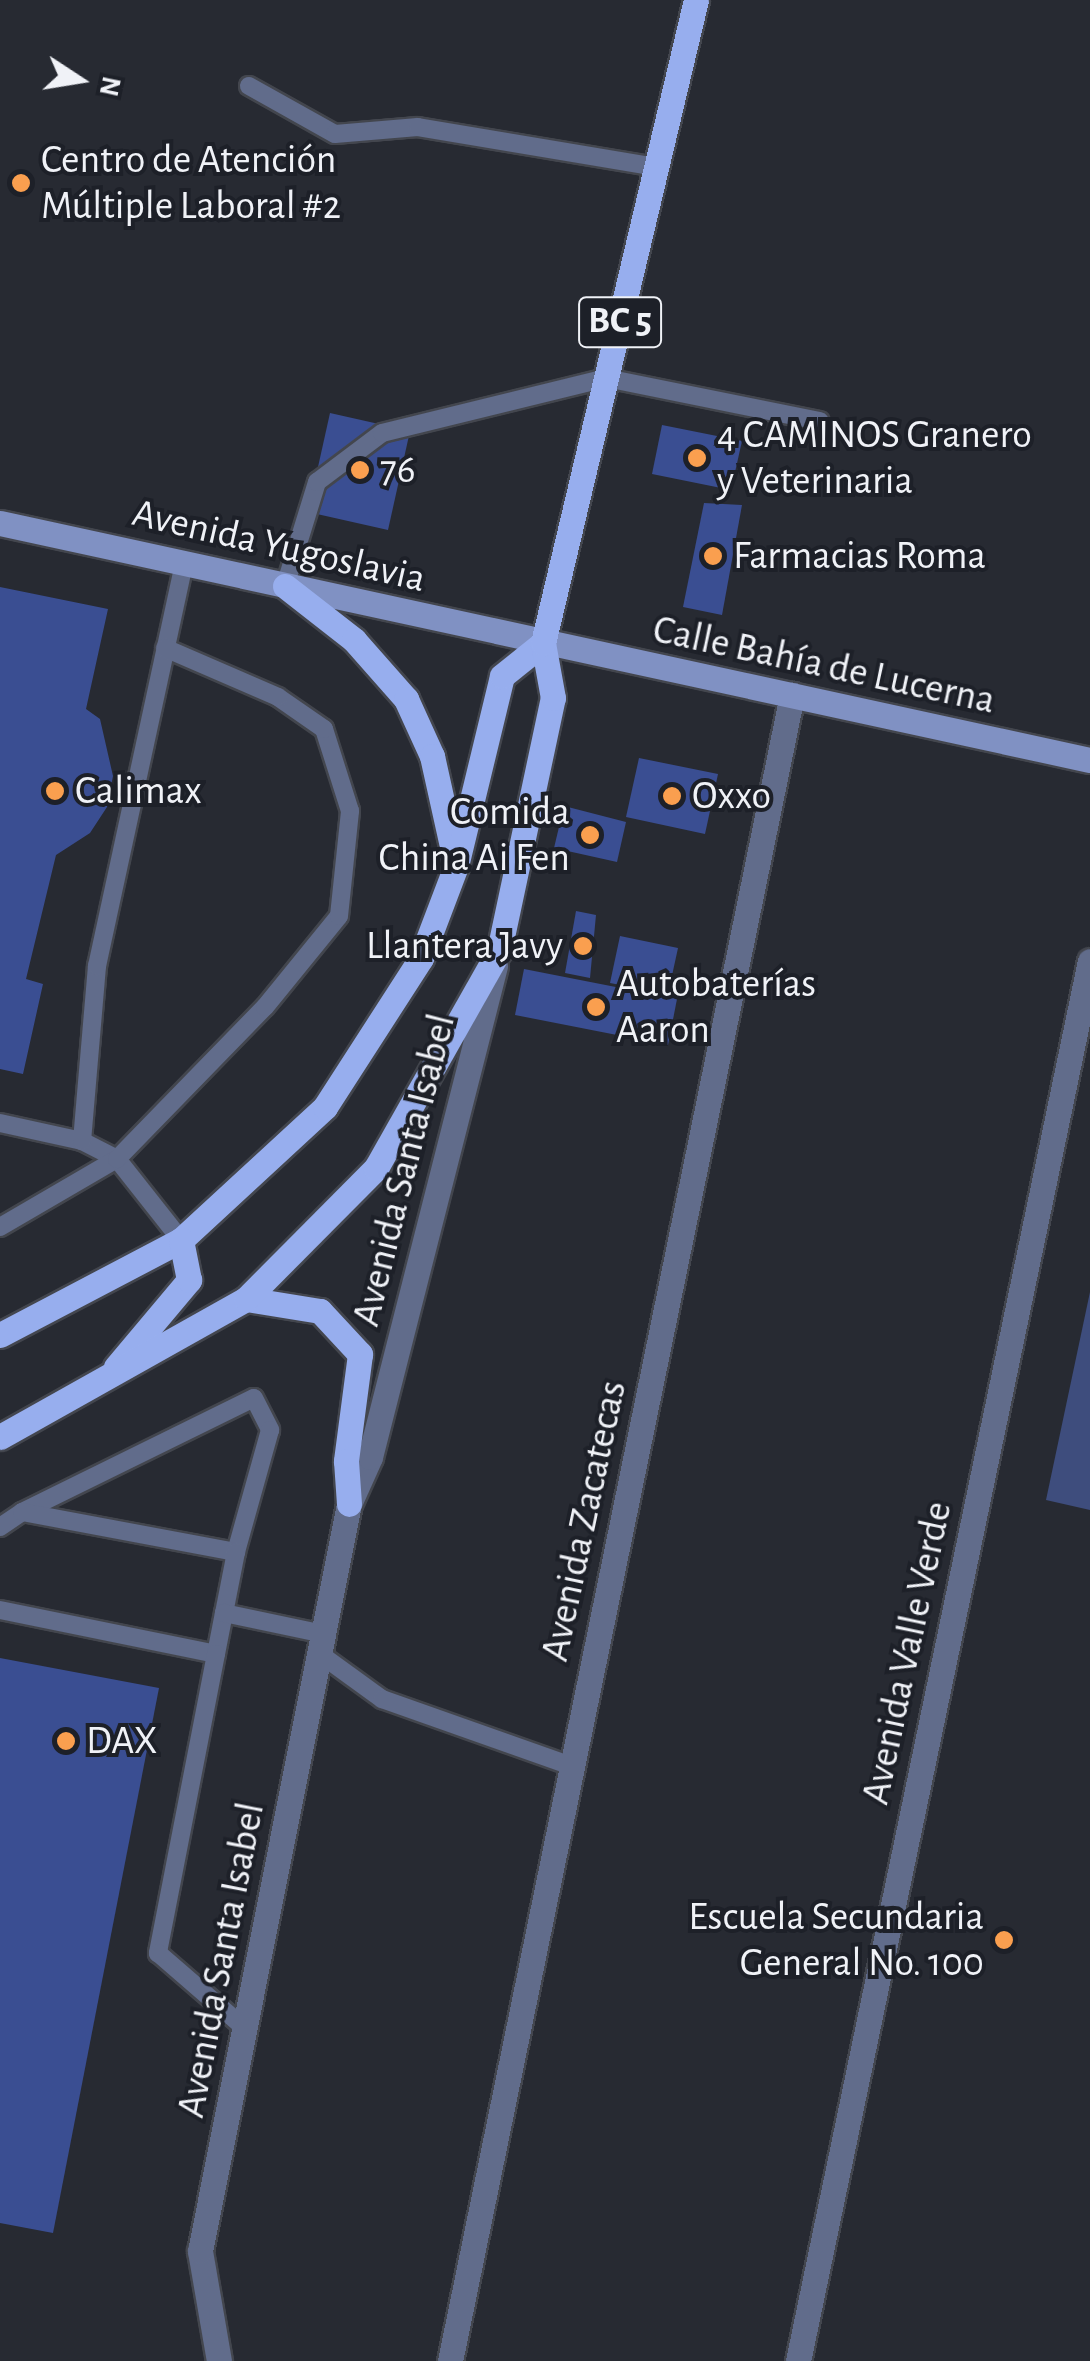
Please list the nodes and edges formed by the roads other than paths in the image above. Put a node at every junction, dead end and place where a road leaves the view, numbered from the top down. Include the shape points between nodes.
1 (696, 0) edge
2 (249, 86) dead end
3 (656, 167) junction
4 (606, 378) junction
5 (820, 421) dead end
6 (0, 522) edge
7 (184, 564) junction
8 (286, 586) junction
9 (542, 643) junction
10 (164, 648) junction
11 (792, 695) junction
12 (1090, 760) edge
13 (456, 866) junction
14 (499, 952) junction
15 (1090, 960) edge
16 (0, 1123) edge
17 (82, 1141) junction
18 (117, 1159) junction
19 (0, 1227) edge
20 (181, 1240) junction
21 (246, 1299) junction
22 (0, 1334) edge
23 (104, 1382) junction
24 (0, 1437) edge
25 (349, 1504) junction
26 (22, 1512) junction
27 (0, 1526) edge
28 (236, 1552) junction
29 (0, 1610) edge
30 (224, 1614) junction
31 (322, 1644) junction
32 (216, 1654) junction
33 (572, 1766) junction
34 (247, 2030) junction
35 (219, 2361) edge
36 (450, 2361) edge
37 (798, 2361) edge

1 - 3 main road, Avenida Santa Isabel / BC 5
2 - 3 lane via 335,134 418,127
3 - 4 main road, Avenida Santa Isabel / BC 5
4 - 5 lane
4 - 8 lane via 382,434 317,482
4 - 9 main road, Avenida Santa Isabel / BC 5
6 - 7 main road, Avenida Yugoslavia
7 - 8 main road, Avenida Yugoslavia
7 - 10 lane
8 - 9 main road, Avenida Yugoslavia
8 - 13 main road via 354,640 406,700 432,756
9 - 11 main road, Calle Bahía de Lucerna
9 - 13 main road via 502,676
9 - 14 main road, Avenida Santa Isabel via 553,698
10 - 17 lane via 97,966
10 - 18 lane via 278,697 324,729 350,811 339,916 265,1008
11 - 12 main road, Calle Bahía de Lucerna
11 - 33 street, Avenida Zacatecas
13 - 20 main road via 421,958 324,1107
14 - 21 main road via 376,1168
14 - 25 street, Avenida Santa Isabel via 370,1456
15 - 37 street, Avenida Valle Verde
16 - 17 lane
17 - 18 lane
18 - 19 lane
18 - 20 lane
20 - 22 main road
20 - 23 main road via 189,1280
21 - 23 main road
21 - 25 main road via 320,1311 360,1354 346,1462
23 - 24 main road
25 - 31 street, Avenida Santa Isabel
26 - 27 lane
26 - 28 lane
26 - 28 lane via 254,1398 270,1430
28 - 30 lane
29 - 32 lane
30 - 31 lane
30 - 32 lane
31 - 33 lane via 382,1699
31 - 34 street, Avenida Santa Isabel
32 - 34 lane via 158,1953
33 - 36 street, Avenida Zacatecas
34 - 35 street, Avenida Santa Isabel via 200,2251

